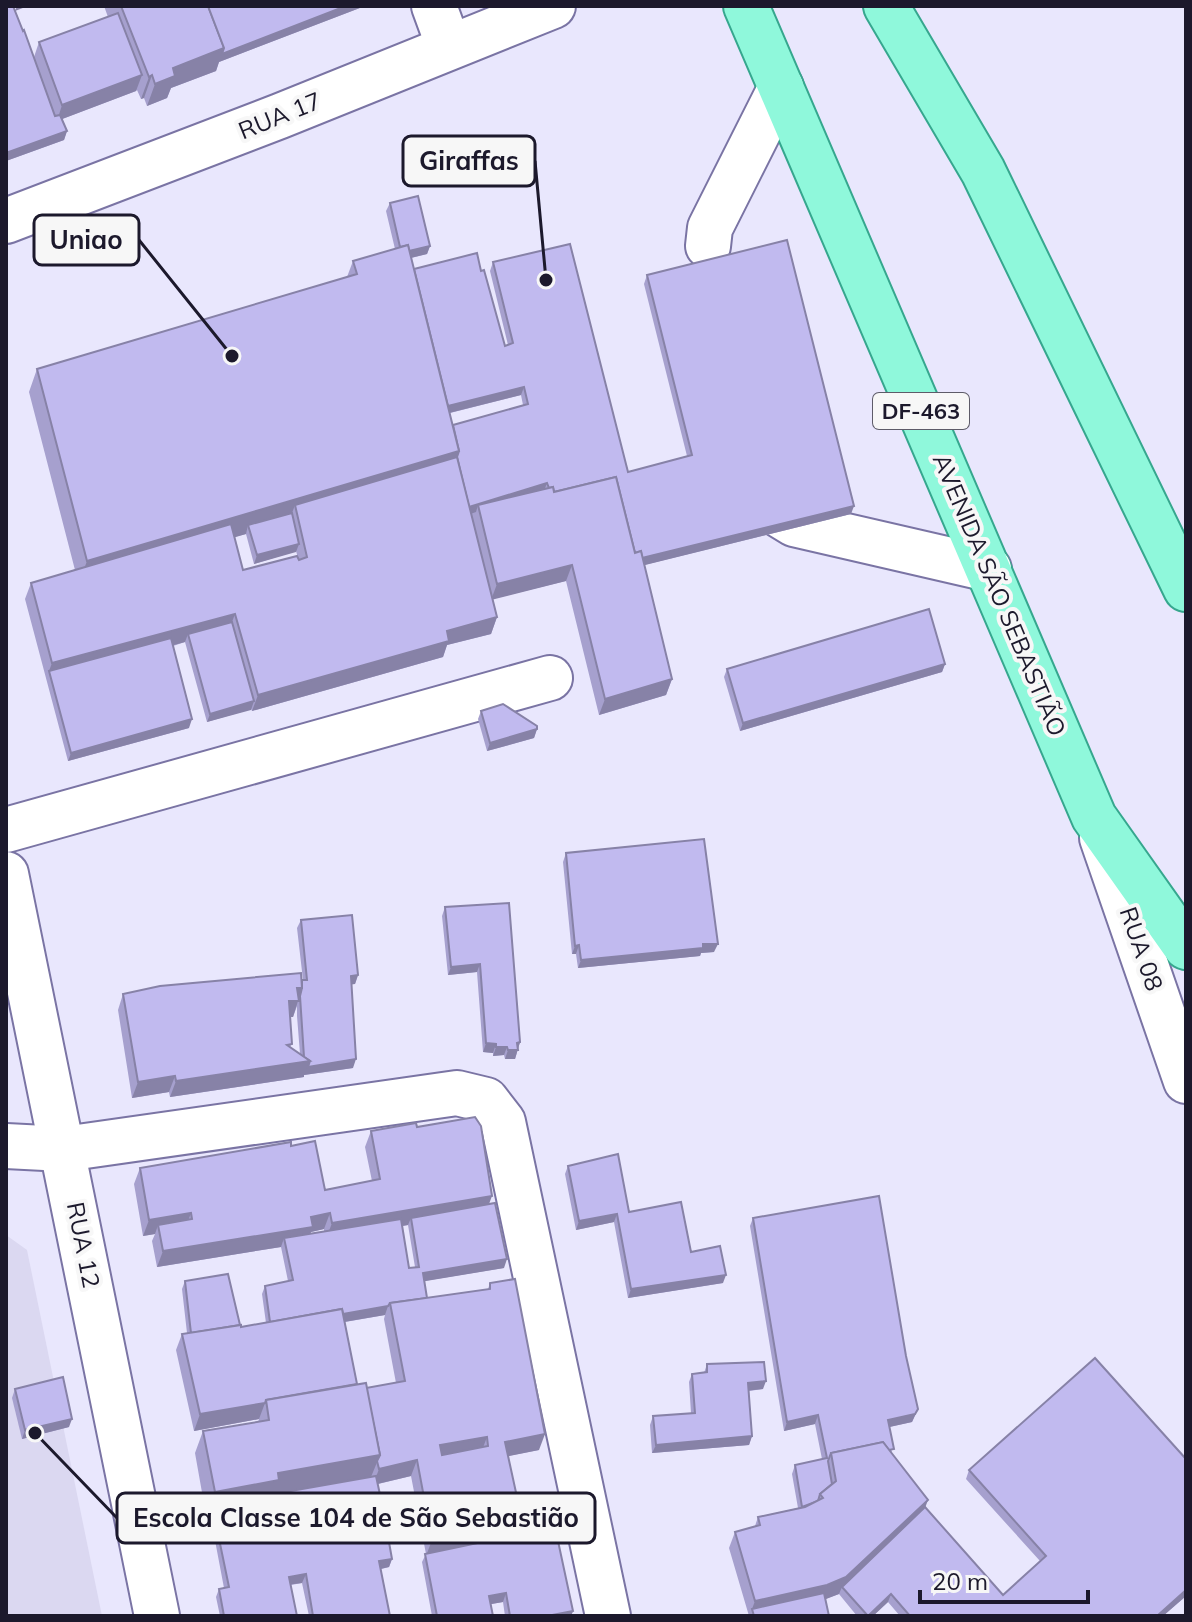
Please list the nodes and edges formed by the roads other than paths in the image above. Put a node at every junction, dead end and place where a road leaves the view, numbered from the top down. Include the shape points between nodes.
1 (434, 6) edge
2 (553, 6) edge
3 (746, 6) edge
4 (886, 6) edge
5 (449, 47) junction
6 (781, 87) junction
7 (6, 221) edge
8 (708, 246) dead end
9 (771, 510) edge
10 (989, 569) junction
11 (1186, 589) edge
12 (550, 678) dead end
13 (1094, 817) junction
14 (6, 830) edge
15 (6, 874) edge
16 (1186, 947) edge
17 (1186, 1081) edge
18 (6, 1146) edge
19 (64, 1149) junction
20 (157, 1616) edge
21 (608, 1616) edge

1 - 5 street
2 - 5 street, RUA 17
3 - 6 main road, AVENIDA SÃO SEBASTIÃO / DF-463
4 - 11 main road via 983,171
5 - 7 street, RUA 17
6 - 8 street via 710,228
6 - 10 main road, AVENIDA SÃO SEBASTIÃO / DF-463
9 - 10 street via 794,524
10 - 13 main road, AVENIDA SÃO SEBASTIÃO / DF-463
12 - 14 street
13 - 16 main road, AVENIDA SÃO SEBASTIÃO / DF-463
13 - 17 street, RUA 08
15 - 19 street, RUA 12
18 - 19 street
19 - 20 street, RUA 12
19 - 21 street via 457,1093 486,1100 503,1122

